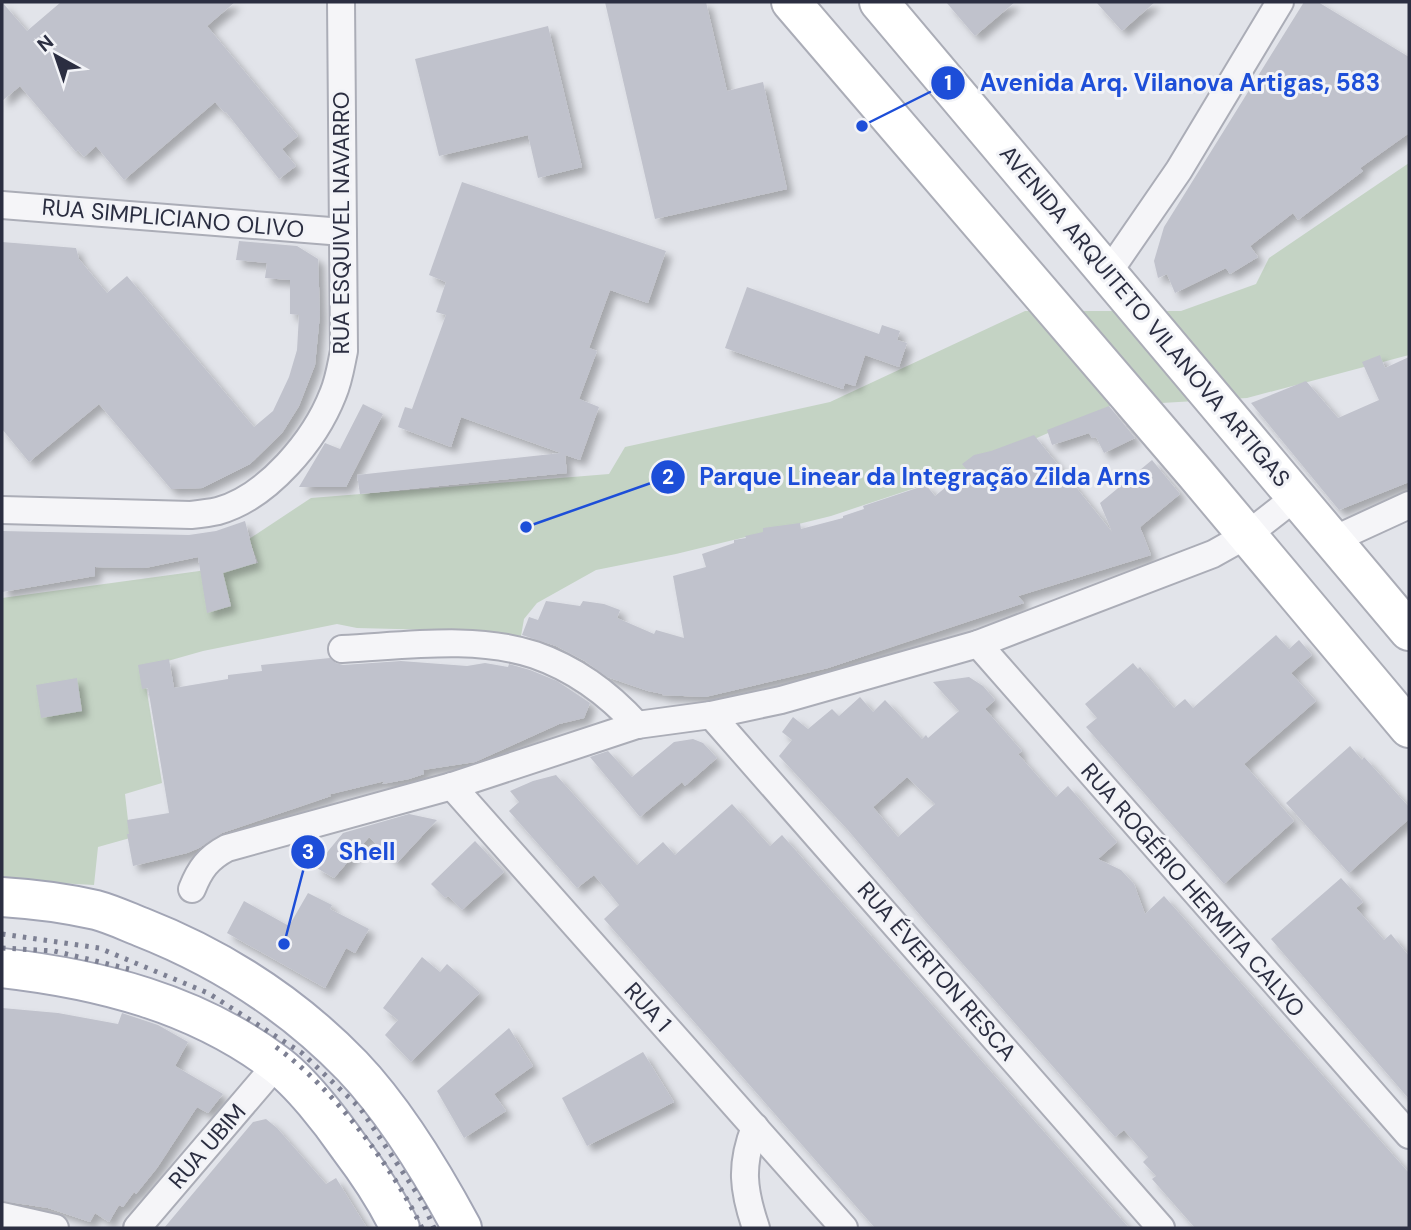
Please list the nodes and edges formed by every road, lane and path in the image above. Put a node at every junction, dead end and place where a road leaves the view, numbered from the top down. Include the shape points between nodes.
1 (341, 2) edge
2 (791, 2) edge
3 (879, 2) edge
4 (1280, 2) edge
5 (2, 205) edge
6 (343, 232) junction
7 (1108, 273) junction
8 (1297, 496) junction
9 (1409, 505) edge
10 (2, 509) edge
11 (1247, 535) junction
12 (1333, 540) junction
13 (1409, 631) edge
14 (978, 644) junction
15 (342, 649) dead end
16 (711, 715) junction
17 (637, 725) junction
18 (1409, 728) edge
19 (452, 786) junction
20 (192, 889) dead end
21 (2, 897) edge
22 (2, 968) edge
23 (277, 1064) junction
24 (755, 1127) junction
25 (1409, 1135) edge
26 (18, 1222) edge
27 (55, 1228) edge
28 (136, 1228) edge
29 (400, 1228) edge
30 (462, 1228) edge
31 (756, 1228) edge
32 (844, 1228) edge
33 (1161, 1228) edge

1 - 6 street, RUA ESQUIVEL NAVARRO
2 - 11 main road
3 - 7 main road, AVENIDA ARQUITETO VILANOVA ARTIGAS
4 - 7 street via 1179,170
5 - 6 street, RUA SIMPLICIANO OLIVO
6 - 10 street, RUA ESQUIVEL NAVARRO via 344,351 334,393 295,456 255,493 218,511 191,515
7 - 8 main road, AVENIDA ARQUITETO VILANOVA ARTIGAS
8 - 11 street
8 - 12 main road, AVENIDA ARQUITETO VILANOVA ARTIGAS
9 - 12 street
11 - 14 street via 1213,554
11 - 18 main road
12 - 13 main road, AVENIDA ARQUITETO VILANOVA ARTIGAS
14 - 16 street
14 - 25 street, RUA ROGÉRIO HERMITA CALVO
15 - 17 street via 451,644 535,655 582,677 613,699
16 - 17 street
16 - 33 street, RUA ÉVERTON RESCA
17 - 19 street
19 - 20 street via 227,848 204,864
19 - 24 street, RUA 1
21 - 30 main road via 99,911 172,939 254,984 309,1024 354,1068 402,1130
22 - 23 main road via 65,976 138,994 197,1015
23 - 28 street, RUA UBIM
23 - 29 main road via 330,1120
24 - 31 street via 743,1176
24 - 32 street, RUA 1
26 - 27 street

